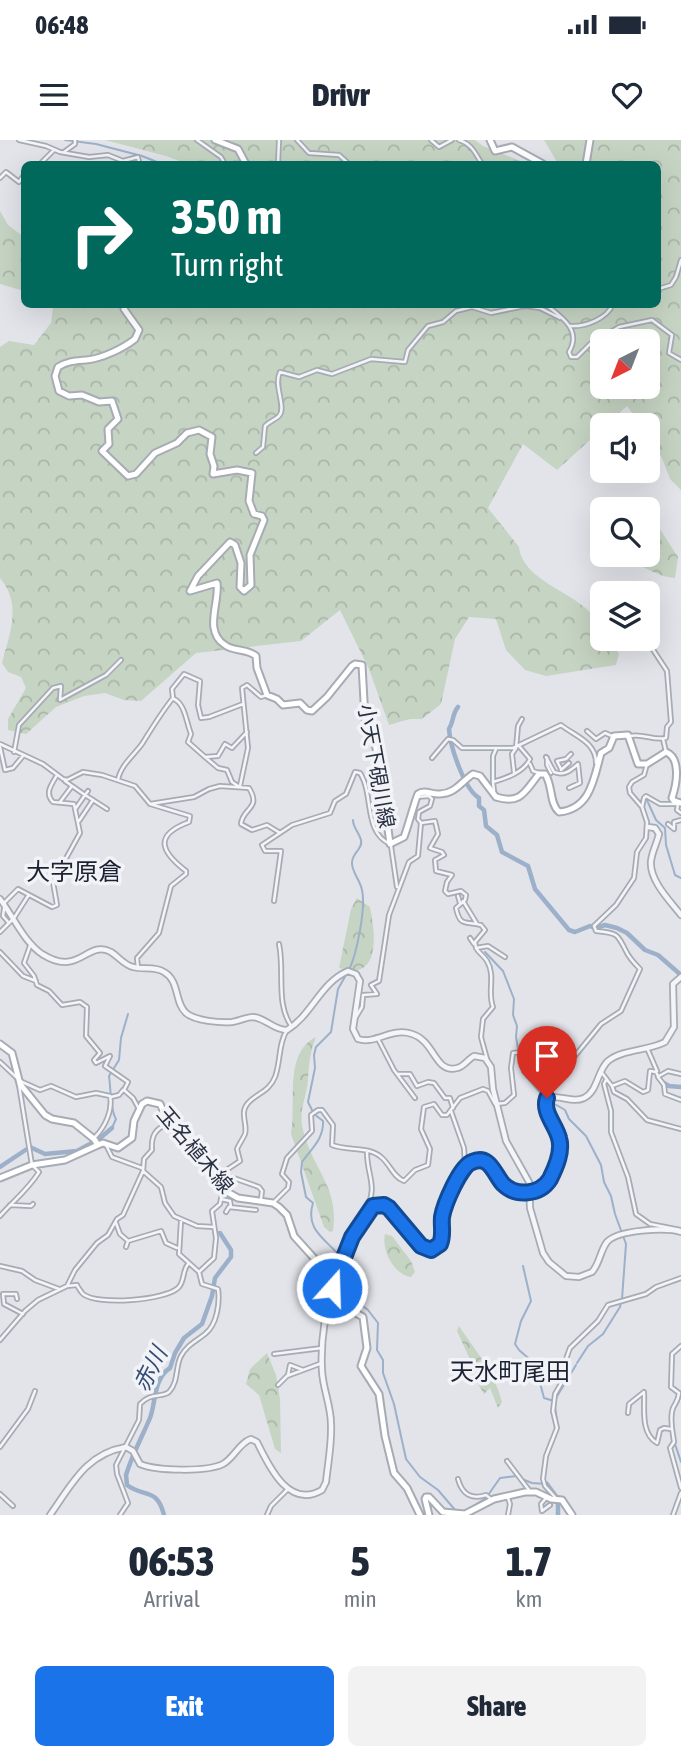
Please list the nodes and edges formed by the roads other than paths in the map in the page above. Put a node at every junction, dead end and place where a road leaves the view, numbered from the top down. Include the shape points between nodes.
1 (19, 140) edge
2 (45, 140) edge
3 (75, 140) edge
4 (197, 140) edge
5 (215, 140) edge
6 (279, 140) edge
7 (297, 140) edge
8 (431, 140) edge
9 (452, 140) edge
10 (459, 140) edge
11 (490, 140) edge
12 (590, 140) edge
13 (46, 146) junction
14 (54, 150) junction
15 (64, 153) junction
16 (43, 161) edge
17 (123, 161) edge
18 (123, 161) edge
19 (139, 161) edge
20 (224, 161) edge
21 (245, 161) edge
22 (278, 161) edge
23 (346, 161) edge
24 (480, 161) edge
25 (538, 161) edge
26 (586, 161) edge
27 (0, 178) edge
28 (21, 179) edge
29 (19, 182) joint
30 (681, 260) edge
31 (661, 288) edge
32 (125, 308) edge
33 (465, 308) edge
34 (475, 308) edge
35 (509, 308) edge
36 (537, 308) edge
37 (549, 308) edge
38 (611, 308) edge
39 (560, 318) junction
40 (570, 326) junction
41 (681, 360) edge
42 (256, 453) dead end
43 (654, 651) edge
44 (121, 660) dead end
45 (267, 695) junction
46 (173, 698) junction
47 (243, 704) junction
48 (522, 719) dead end
49 (587, 731) dead end
50 (247, 732) junction
51 (628, 735) junction
52 (612, 736) junction
53 (596, 739) junction
54 (663, 739) junction
55 (590, 744) junction
56 (0, 746) edge
57 (517, 746) junction
58 (496, 749) junction
59 (14, 752) junction
60 (666, 752) junction
61 (571, 754) dead end
62 (23, 756) junction
63 (205, 757) junction
64 (432, 758) dead end
65 (528, 763) junction
66 (569, 763) dead end
67 (598, 764) junction
68 (645, 766) junction
69 (561, 771) junction
70 (539, 773) dead end
71 (514, 774) junction
72 (551, 774) dead end
73 (57, 775) junction
74 (63, 779) junction
75 (118, 780) junction
76 (493, 782) junction
77 (72, 786) junction
78 (239, 786) junction
79 (569, 788) dead end
80 (88, 791) dead end
81 (493, 794) junction
82 (85, 795) junction
83 (416, 797) junction
84 (672, 797) junction
85 (93, 800) junction
86 (60, 802) junction
87 (680, 803) edge
88 (150, 804) junction
89 (668, 804) junction
90 (642, 807) junction
91 (76, 808) junction
92 (107, 809) dead end
93 (681, 813) edge
94 (681, 820) edge
95 (79, 821) junction
96 (421, 823) junction
97 (668, 824) dead end
98 (648, 827) junction
99 (279, 833) junction
100 (390, 844) junction
101 (398, 890) junction
102 (28, 896) junction
103 (458, 896) dead end
104 (0, 899) edge
105 (274, 901) dead end
106 (461, 902) junction
107 (5, 905) junction
108 (681, 915) edge
109 (14, 918) junction
110 (9, 923) junction
111 (477, 924) junction
112 (0, 932) edge
113 (470, 938) dead end
114 (31, 943) junction
115 (279, 944) dead end
116 (475, 946) junction
117 (0, 952) edge
118 (505, 957) dead end
119 (138, 968) junction
120 (681, 977) edge
121 (36, 981) junction
122 (315, 998) junction
123 (311, 1008) dead end
124 (353, 1021) junction
125 (294, 1026) junction
126 (278, 1030) junction
127 (287, 1030) junction
128 (377, 1037) junction
129 (282, 1038) junction
130 (0, 1044) edge
131 (647, 1048) junction
132 (488, 1061) junction
133 (0, 1062) edge
134 (600, 1072) junction
135 (398, 1074) junction
136 (681, 1074) edge
137 (658, 1076) junction
138 (606, 1080) junction
139 (20, 1081) junction
140 (612, 1086) junction
141 (124, 1090) junction
142 (112, 1097) junction
143 (415, 1098) dead end
144 (681, 1100) edge
145 (498, 1104) junction
146 (139, 1109) junction
147 (452, 1110) junction
148 (169, 1124) junction
149 (681, 1129) edge
150 (96, 1141) junction
151 (105, 1144) junction
152 (367, 1152) junction
153 (32, 1165) junction
154 (463, 1168) junction
155 (143, 1170) junction
156 (222, 1176) junction
157 (0, 1178) edge
158 (222, 1185) junction
159 (530, 1192) junction
160 (221, 1199) junction
161 (261, 1201) junction
162 (273, 1203) junction
163 (33, 1204) dead end
164 (10, 1205) junction
165 (231, 1207) junction
166 (256, 1210) dead end
167 (226, 1212) dead end
168 (0, 1216) edge
169 (181, 1221) junction
170 (361, 1222) junction
171 (116, 1223) junction
172 (214, 1227) junction
173 (681, 1231) edge
174 (128, 1241) junction
175 (126, 1247) dead end
176 (178, 1248) junction
177 (188, 1264) junction
178 (0, 1266) edge
179 (199, 1272) junction
180 (681, 1278) edge
181 (67, 1286) junction
182 (59, 1289) junction
183 (18, 1299) dead end
184 (326, 1308) junction
185 (23, 1314) junction
186 (0, 1340) edge
187 (681, 1346) edge
188 (322, 1348) junction
189 (274, 1354) dead end
190 (322, 1363) junction
191 (303, 1370) junction
192 (288, 1376) junction
193 (278, 1384) dead end
194 (35, 1391) dead end
195 (628, 1413) dead end
196 (671, 1429) junction
197 (0, 1447) edge
198 (124, 1447) junction
199 (507, 1461) dead end
200 (458, 1479) dead end
201 (288, 1489) junction
202 (681, 1490) edge
203 (530, 1491) junction
204 (0, 1494) edge
205 (507, 1495) junction
206 (489, 1497) junction
207 (547, 1497) junction
208 (555, 1501) junction
209 (13, 1506) dead end
210 (469, 1513) edge
211 (50, 1515) edge
212 (120, 1515) edge
213 (267, 1515) edge
214 (420, 1515) edge
215 (429, 1515) edge
216 (508, 1515) edge
217 (572, 1515) edge
218 (673, 1515) edge

1 - 13 street
2 - 13 street
3 - 15 street
4 - 20 street
5 - 21 main road via 239,149
6 - 22 street
7 - 23 street via 309,153 339,155
8 - 9 street via 439,147
10 - 24 street via 468,143
11 - 25 main road via 495,151 512,147
12 - 26 main road
13 - 14 street
14 - 15 street
14 - 16 street
15 - 17 street via 92,158 108,155
18 - 19 street via 138,157
27 - 29 street via 6,172
28 - 29 street
30 - 31 street via 671,285
32 - 45 main road via 139,330 135,339 106,354 58,367 55,376 60,391 112,401 118,419 108,429 109,444 102,451 128,476 155,453 199,430 212,437 213,474 252,473 250,507 264,520 250,555 251,585 244,591 240,587 241,563 230,542 190,590 217,583 215,634 225,646 256,656
33 - 42 street via 428,326 408,350 405,362 372,359 354,368 329,374 318,370 299,377 279,372 283,410 264,428 263,447
34 - 35 street via 491,313
36 - 39 street
37 - 39 street
38 - 40 street via 593,321
39 - 40 street
40 - 41 street via 575,337 569,355 574,358 619,327 652,320 672,335 669,353
43 - 54 street via 667,671 671,722 668,737
44 - 59 street via 106,675 60,700 61,685 53,688 19,725
45 - 47 street via 261,697 244,685
45 - 100 main road, 小天下硯川線 via 286,706 300,703 312,711 355,664 362,665 365,719 380,768
46 - 47 street via 172,689 184,674 200,681 201,718
46 - 63 street via 184,710 191,734 188,742
46 - 75 street
47 - 50 street
48 - 57 street
49 - 53 street
50 - 63 street via 232,748 225,744 218,756
50 - 78 street
51 - 52 main road
51 - 54 street
51 - 68 main road via 635,763
52 - 53 street via 605,733
52 - 67 main road
53 - 55 street
54 - 60 street
55 - 57 street via 561,725
55 - 67 street
56 - 59 street
56 - 62 street via 5,770
57 - 58 street
57 - 65 street via 530,759
57 - 71 street via 512,756
58 - 64 street via 462,748 450,739
58 - 76 street
59 - 62 street
60 - 68 main road
60 - 84 main road via 678,762 679,781
61 - 69 street via 557,761
62 - 73 street
63 - 78 street via 227,770
65 - 70 street
65 - 71 street
66 - 69 street
67 - 81 main road via 585,799 564,812 554,807 545,774 539,774 519,798 499,799
68 - 90 street via 643,777 629,787
69 - 72 street via 554,772 547,757
69 - 79 street via 568,773 578,764 580,783
71 - 76 street
73 - 74 street
73 - 86 street via 48,793 51,800
74 - 75 street via 88,772
74 - 77 street
75 - 88 street via 135,786
76 - 81 street
77 - 82 street
77 - 86 street
78 - 88 street via 211,788 194,797
78 - 99 street via 249,788 254,796 242,824 252,830 267,825
80 - 82 street
81 - 83 main road, 小天下硯川線 via 477,774 455,790 422,792
82 - 85 street
82 - 91 street
83 - 96 street via 432,800 419,812
83 - 100 main road, 小天下硯川線 via 404,837
84 - 87 main road
84 - 89 street
85 - 92 street
85 - 95 street
86 - 91 street via 70,802
87 - 89 street
87 - 93 street via 677,810
88 - 119 street via 190,816 189,822 170,831 164,843 169,857 187,873 171,886 159,933 136,958
89 - 90 street via 646,796
90 - 98 street
91 - 95 street
94 - 97 street via 674,822 673,830
95 - 102 street via 80,833 53,883 56,907
96 - 101 street via 418,856 409,862
96 - 106 street via 435,821 438,834 430,848 444,855 435,860 435,869 451,874 445,891 463,892 466,895
98 - 108 street via 659,834 651,860 653,871
98 - 145 street via 646,841 637,852 636,876 594,927 618,936 640,969 624,1007 600,1025 570,1062 540,1076 526,1066 522,1052 513,1053 514,1095
99 - 100 street via 330,813 358,771 374,826
99 - 105 street via 262,845 265,851 281,851
100 - 101 street
101 - 124 street via 388,917 379,981 371,985 376,994 363,995
102 - 107 street via 18,889
102 - 109 street
103 - 106 street
104 - 107 street
106 - 111 street
106 - 111 street via 456,908 460,921
107 - 109 street
107 - 110 street via 3,916
109 - 110 street
109 - 114 street
110 - 112 street
111 - 116 street via 485,930
113 - 116 street
114 - 119 street via 61,963 104,950
114 - 121 street via 24,963
115 - 125 street via 283,968 280,999 290,1026
116 - 118 street via 488,946
116 - 132 street via 492,973 493,1007 483,1019 481,1037
117 - 121 street via 23,976
119 - 126 street via 157,969 169,976 182,1009 193,1017 229,1022 255,1017
120 - 131 street via 673,984 673,1031 665,1042
121 - 141 street via 62,1004 80,1002 87,1007 86,1036 100,1052 94,1060 110,1056 106,1066 128,1082
122 - 123 street
122 - 124 street via 338,976 352,972 360,981
122 - 125 street
124 - 128 street via 358,1039
125 - 127 street
126 - 127 street
126 - 129 street
127 - 129 street
128 - 132 street via 400,1032 420,1037 438,1062 451,1069 474,1056
128 - 135 street
129 - 156 street via 274,1080 244,1112 239,1162
130 - 139 main road via 14,1056
131 - 134 street via 613,1058
131 - 137 street
132 - 145 street
133 - 139 street
134 - 138 street
134 - 159 street via 584,1098 547,1099 545,1108 560,1139 560,1152 547,1182
135 - 143 street
135 - 147 street via 410,1074 417,1086 434,1083 450,1098
136 - 137 street via 668,1071
137 - 140 street via 650,1071 648,1090 643,1092 625,1081
137 - 144 street via 665,1094
138 - 140 street
138 - 173 street via 610,1129 636,1213 650,1224
139 - 142 street via 40,1090 51,1086 76,1097 96,1093
139 - 150 main road via 49,1118 74,1123
139 - 153 street
140 - 149 street via 647,1120
141 - 142 street
141 - 146 street
142 - 150 street
145 - 147 street via 483,1088 460,1098
145 - 159 street via 506,1141 527,1176
146 - 148 main road, 玉名植木線 via 147,1101 160,1104
146 - 151 main road, 玉名植木線 via 130,1141 118,1148
147 - 152 street via 442,1115 434,1104 422,1110 421,1129 431,1152 428,1165 404,1181 382,1157
147 - 154 street via 466,1158
148 - 155 street via 153,1135
148 - 158 main road, 玉名植木線
150 - 151 main road, 玉名植木線
150 - 153 main road via 59,1162
151 - 155 street via 112,1157
152 - 162 street via 332,1145 333,1125 318,1110 311,1115 309,1135 284,1167 282,1174 289,1184 286,1192
152 - 170 street via 373,1189
153 - 157 main road
153 - 164 street via 39,1173
154 - 159 street via 484,1161 508,1188
154 - 170 street via 443,1213 442,1239 435,1249 421,1246 384,1205 373,1206
155 - 169 street via 161,1187 168,1209
155 - 171 street
156 - 158 street
156 - 161 street via 260,1188
158 - 160 street
158 - 161 main road, 玉名植木線 via 233,1196
159 - 173 street via 541,1248 566,1276 593,1272 614,1237 664,1228
160 - 165 street via 230,1201
160 - 172 street via 212,1211
161 - 162 main road, 玉名植木線
162 - 184 main road via 287,1215 294,1236 321,1264 320,1285 313,1300
163 - 164 street
164 - 168 street
165 - 166 street
165 - 167 street
169 - 172 street
169 - 176 street
170 - 184 street
171 - 174 street
171 - 181 street via 74,1271
172 - 179 street via 214,1258
174 - 175 street
174 - 176 street via 161,1231 166,1244
176 - 177 street
177 - 179 street
177 - 181 street via 178,1288 132,1301 92,1298 76,1285
178 - 182 street
179 - 198 street via 202,1284 219,1290 214,1324 184,1351 169,1391 142,1402 139,1420
180 - 208 street via 608,1305 570,1348 554,1401 557,1429 546,1456 545,1485
181 - 182 street
182 - 185 street
183 - 185 street via 16,1294 3,1294 4,1304
184 - 188 street
184 - 214 main road via 337,1315 331,1302 340,1282 343,1302 363,1317 367,1348 361,1366 379,1394 394,1473
185 - 186 street
187 - 196 street via 672,1354 671,1385 679,1393
188 - 189 street
188 - 190 street
190 - 191 street
190 - 201 street via 331,1419 326,1482 312,1494
191 - 192 street
191 - 192 street via 290,1365
192 - 193 street
194 - 197 street via 28,1409
195 - 196 street via 629,1405 644,1392 650,1439 657,1443 660,1430
196 - 202 street via 674,1442 670,1448
198 - 201 street via 150,1468 212,1467 226,1462 251,1439 257,1441 267,1465
198 - 211 street via 80,1471
198 - 212 street via 116,1465 128,1503
199 - 203 street
200 - 206 street via 467,1495
201 - 213 street
202 - 218 street
203 - 205 main road
203 - 207 main road
204 - 209 street
205 - 206 main road
205 - 216 street
206 - 210 main road
207 - 208 main road
207 - 208 street via 542,1511
208 - 217 main road via 565,1502
210 - 215 main road via 445,1514 428,1497

